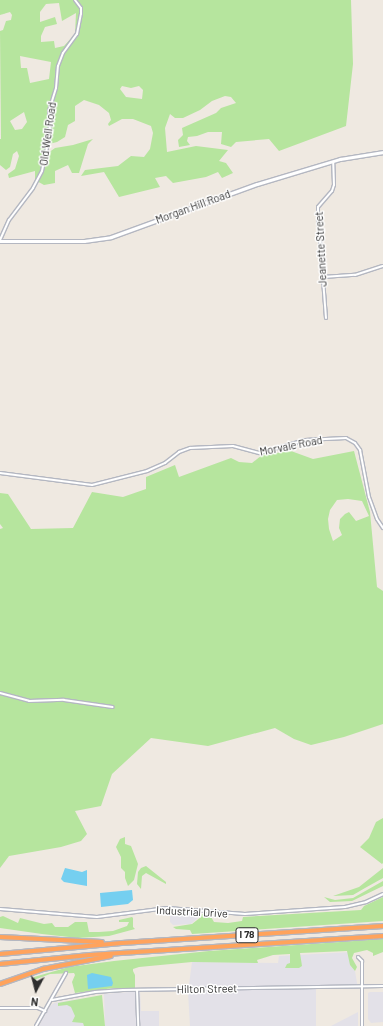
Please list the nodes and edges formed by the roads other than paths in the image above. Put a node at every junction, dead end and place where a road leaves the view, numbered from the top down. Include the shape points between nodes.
1 (75, 0) edge
2 (383, 152) edge
3 (333, 162) junction
4 (0, 241) edge
5 (383, 266) edge
6 (323, 277) junction
7 (326, 318) dead end
8 (0, 473) edge
9 (383, 528) edge
10 (0, 693) edge
11 (112, 707) dead end
12 (383, 894) edge
13 (0, 909) edge
14 (383, 926) edge
15 (383, 936) edge
16 (0, 937) edge
17 (122, 943) junction
18 (141, 952) junction
19 (0, 954) edge
20 (358, 957) dead end
21 (0, 964) edge
22 (66, 973) dead end
23 (0, 984) edge
24 (383, 986) edge
25 (362, 987) junction
26 (137, 990) junction
27 (52, 1000) junction
28 (0, 1008) edge
29 (45, 1011) junction
30 (36, 1026) edge
31 (138, 1026) edge
32 (362, 1026) edge

1 - 4 street, Old Well Road via 81,8 81,14 77,34 63,53 58,66 56,88 49,111 50,134 42,171 9,220
2 - 3 main road, Morgan Hill Road
3 - 4 main road, Morgan Hill Road via 247,187 104,238 84,241
3 - 6 street, Jeanette Street via 332,191 318,207
5 - 6 street via 355,275
6 - 7 street, Jeanette Street
8 - 9 street, Morvale Road via 92,485 142,473 162,465 190,448 232,446 260,453 305,440 346,438 355,443 360,450 368,498
10 - 11 street via 30,701 64,700
12 - 13 street, Industrial Drive via 366,902 344,907 245,914 167,908 97,917
14 - 17 highway, I 78
15 - 18 highway, I 78
16 - 17 highway
17 - 19 highway, I 78
18 - 21 highway, I 78
18 - 23 highway via 66,963
20 - 25 street via 362,961
22 - 27 street
24 - 25 street, Hilton Street
25 - 26 street, Hilton Street
25 - 32 street
26 - 27 street, Hilton Street via 95,992
26 - 31 street
27 - 29 street
28 - 29 street via 38,1008
29 - 30 street

